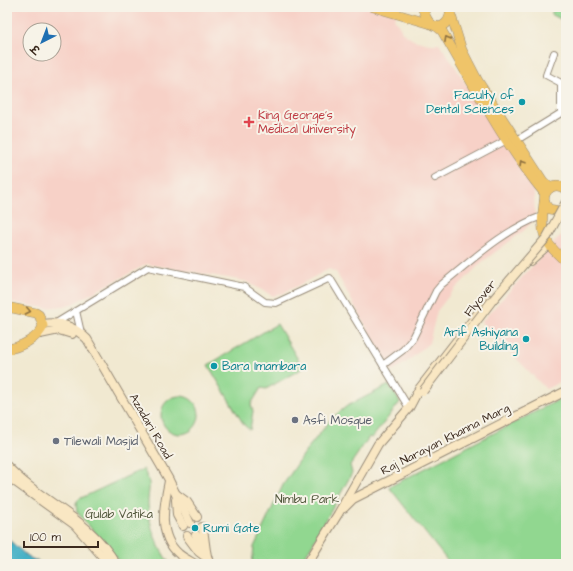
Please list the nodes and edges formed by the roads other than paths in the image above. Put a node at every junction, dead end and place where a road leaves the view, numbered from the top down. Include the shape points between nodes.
1 (373, 7) edge
2 (422, 7) edge
3 (450, 11) edge
4 (434, 25) junction
5 (554, 53) dead end
6 (487, 102) junction
7 (512, 140) junction
8 (435, 178) dead end
9 (566, 190) edge
10 (546, 195) junction
11 (566, 209) edge
12 (542, 216) junction
13 (548, 245) junction
14 (566, 262) edge
15 (7, 307) edge
16 (76, 311) junction
17 (56, 323) junction
18 (43, 324) junction
19 (40, 334) junction
20 (81, 334) junction
21 (88, 343) junction
22 (9, 350) edge
23 (383, 365) junction
24 (566, 390) edge
25 (409, 408) junction
26 (7, 466) edge
27 (7, 476) edge
28 (169, 481) junction
29 (176, 493) junction
30 (56, 508) junction
31 (338, 514) junction
32 (197, 517) dead end
33 (186, 525) dead end
34 (202, 527) dead end
35 (196, 534) dead end
36 (187, 536) dead end
37 (208, 561) edge
38 (110, 564) edge
39 (116, 564) edge
40 (195, 564) edge
41 (306, 564) edge

1 - 4 main road
2 - 4 main road via 428,21
3 - 4 main road via 446,24
3 - 6 main road via 462,50
6 -> 4 main road via 442,31
5 - 7 street via 546,75 561,83 561,113
6 - 7 main road
7 - 8 street
7 - 10 main road via 530,175
9 - 10 main road via 559,186
10 - 11 main road via 549,209
10 - 12 main road
11 - 25 street, Flyover, bridge via 547,237 491,302
12 - 13 main road via 543,234
12 - 23 street via 515,229 441,285 413,338 403,350
13 - 14 main road
13 - 25 street via 492,295 419,389
15 -> 18 main road via 36,313
16 - 17 street
16 - 20 street
16 - 23 street via 148,267 244,287 265,302 276,303 330,278
17 - 18 street
17 - 20 street
18 - 19 main road
19 - 21 street via 64,330
19 - 22 main road
20 - 21 street, Azadari Road
21 - 28 street, Azadari Road
23 - 25 street
24 - 31 street, Raj Narayan Khanna Marg via 353,499
25 - 31 street via 378,444
26 - 30 street
27 - 30 street
28 - 29 street, Azadari Road
28 - 40 street via 163,523 169,541 178,553
29 - 32 street, Azadari Road via 187,502
29 - 33 street via 177,515
30 - 38 street
30 - 39 street via 85,526 109,552
31 - 41 street
34 - 37 street
35 - 37 street
36 - 37 street

